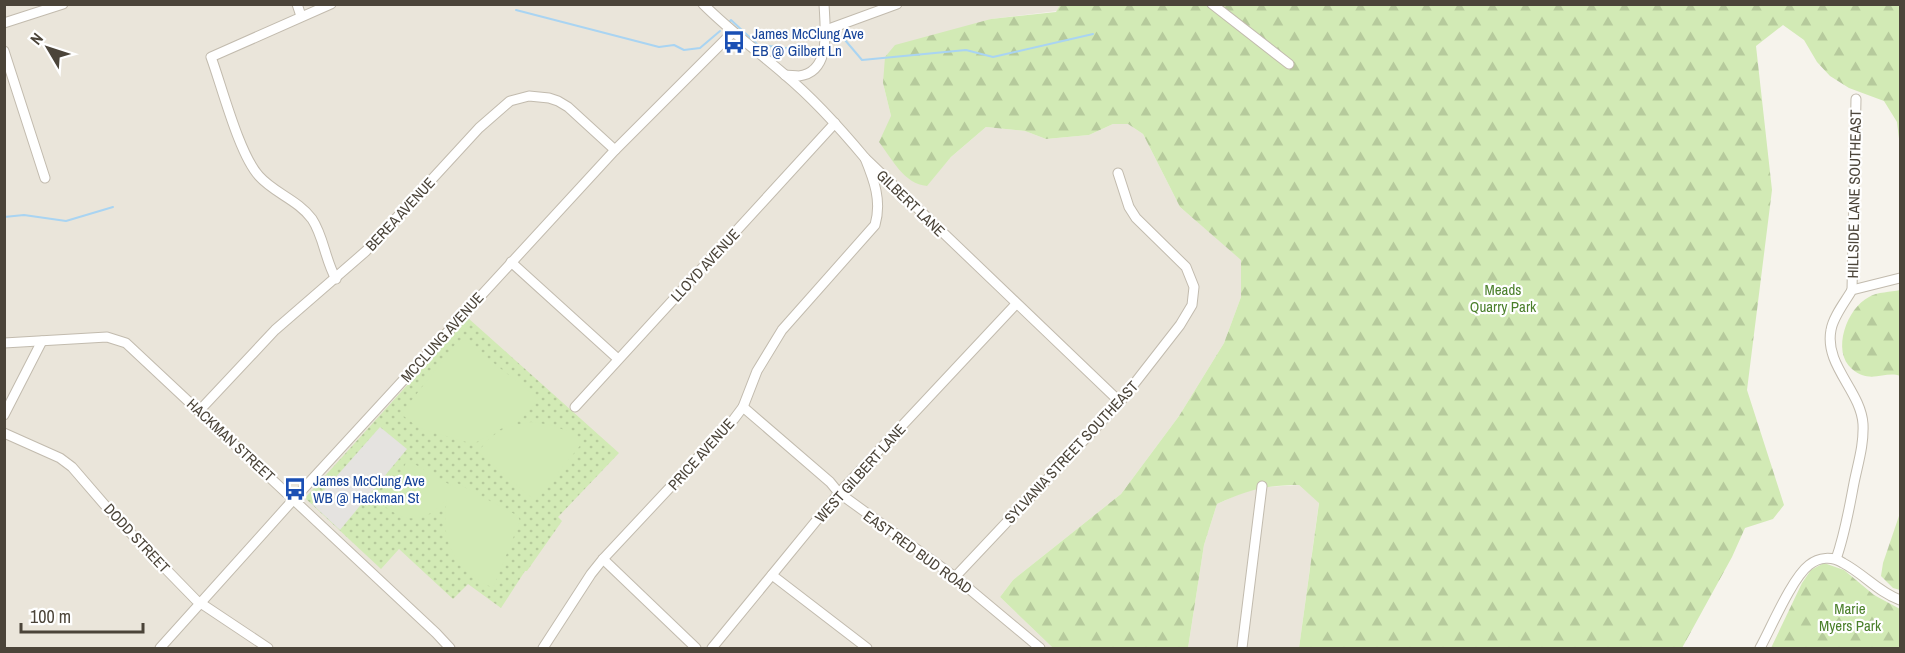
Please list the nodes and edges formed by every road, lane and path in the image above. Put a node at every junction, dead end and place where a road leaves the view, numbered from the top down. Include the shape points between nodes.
1 (63, 4) edge
2 (297, 4) edge
3 (331, 4) edge
4 (703, 4) edge
5 (824, 4) edge
6 (897, 4) edge
7 (1212, 4) edge
8 (301, 16) junction
9 (4, 23) edge
10 (826, 30) junction
11 (732, 33) junction
12 (4, 51) edge
13 (1289, 64) dead end
14 (785, 75) junction
15 (1856, 99) dead end
16 (836, 123) junction
17 (615, 150) junction
18 (865, 158) junction
19 (1118, 173) dead end
20 (45, 178) dead end
21 (511, 262) junction
22 (1900, 278) edge
23 (336, 279) junction
24 (1852, 290) junction
25 (1016, 304) junction
26 (42, 341) junction
27 (4, 343) edge
28 (618, 359) junction
29 (1120, 402) junction
30 (574, 407) dead end
31 (743, 407) junction
32 (199, 411) junction
33 (4, 415) edge
34 (4, 433) edge
35 (1262, 486) dead end
36 (839, 493) junction
37 (293, 500) junction
38 (603, 559) junction
39 (1836, 559) junction
40 (772, 575) junction
41 (955, 577) junction
42 (1900, 600) edge
43 (200, 603) junction
44 (160, 648) edge
45 (268, 648) edge
46 (450, 648) edge
47 (543, 648) edge
48 (696, 648) edge
49 (712, 648) edge
50 (867, 648) edge
51 (1040, 648) edge
52 (1242, 648) edge
53 (1760, 648) edge

1 - 9 street
2 - 8 street
3 - 8 street
4 - 11 street, GILBERT LANE
5 - 10 street
6 - 10 street
7 - 13 street
8 - 23 street via 211,57 250,163 263,180 311,218
10 - 14 street via 818,65 800,76
11 - 14 street, GILBERT LANE
11 - 17 street, MCCLUNG AVENUE
12 - 20 street
14 - 16 street, GILBERT LANE
15 - 24 street, HILLSIDE LANE SOUTHEAST
16 - 18 street, GILBERT LANE
16 - 28 street, LLOYD AVENUE
17 - 21 street, MCCLUNG AVENUE
17 - 23 street, BEREA AVENUE via 558,101 539,96 510,101 479,128
18 - 25 street, GILBERT LANE
18 - 31 street, PRICE AVENUE via 876,191 875,225 782,330 757,371
19 - 29 street, SYLVANIA STREET SOUTHEAST via 1136,218 1186,267 1194,287 1188,315
21 - 28 street
21 - 37 street, MCCLUNG AVENUE
22 - 24 street
23 - 32 street, BEREA AVENUE via 275,330
24 - 39 street via 1831,329 1830,344 1861,411 1863,439
25 - 29 street, GILBERT LANE
25 - 36 street, WEST GILBERT LANE
26 - 27 street, HACKMAN STREET
26 - 32 street, HACKMAN STREET via 107,338 126,343
26 - 33 street
28 - 30 street, LLOYD AVENUE
29 - 41 street, SYLVANIA STREET SOUTHEAST
31 - 36 street, EAST RED BUD ROAD
31 - 38 street, PRICE AVENUE
32 - 37 street, HACKMAN STREET
34 - 43 street, DODD STREET via 72,467
35 - 52 street
36 - 40 street, WEST GILBERT LANE
36 - 41 street, EAST RED BUD ROAD
37 - 43 street, MCCLUNG AVENUE
37 - 46 street, HACKMAN STREET
38 - 47 street, PRICE AVENUE
38 - 48 street
39 - 42 street via 1883,593
39 - 53 street via 1820,560 1804,570
40 - 49 street, WEST GILBERT LANE
40 - 50 street
41 - 51 street, EAST RED BUD ROAD
43 - 44 street, MCCLUNG AVENUE
43 - 45 street, DODD STREET

